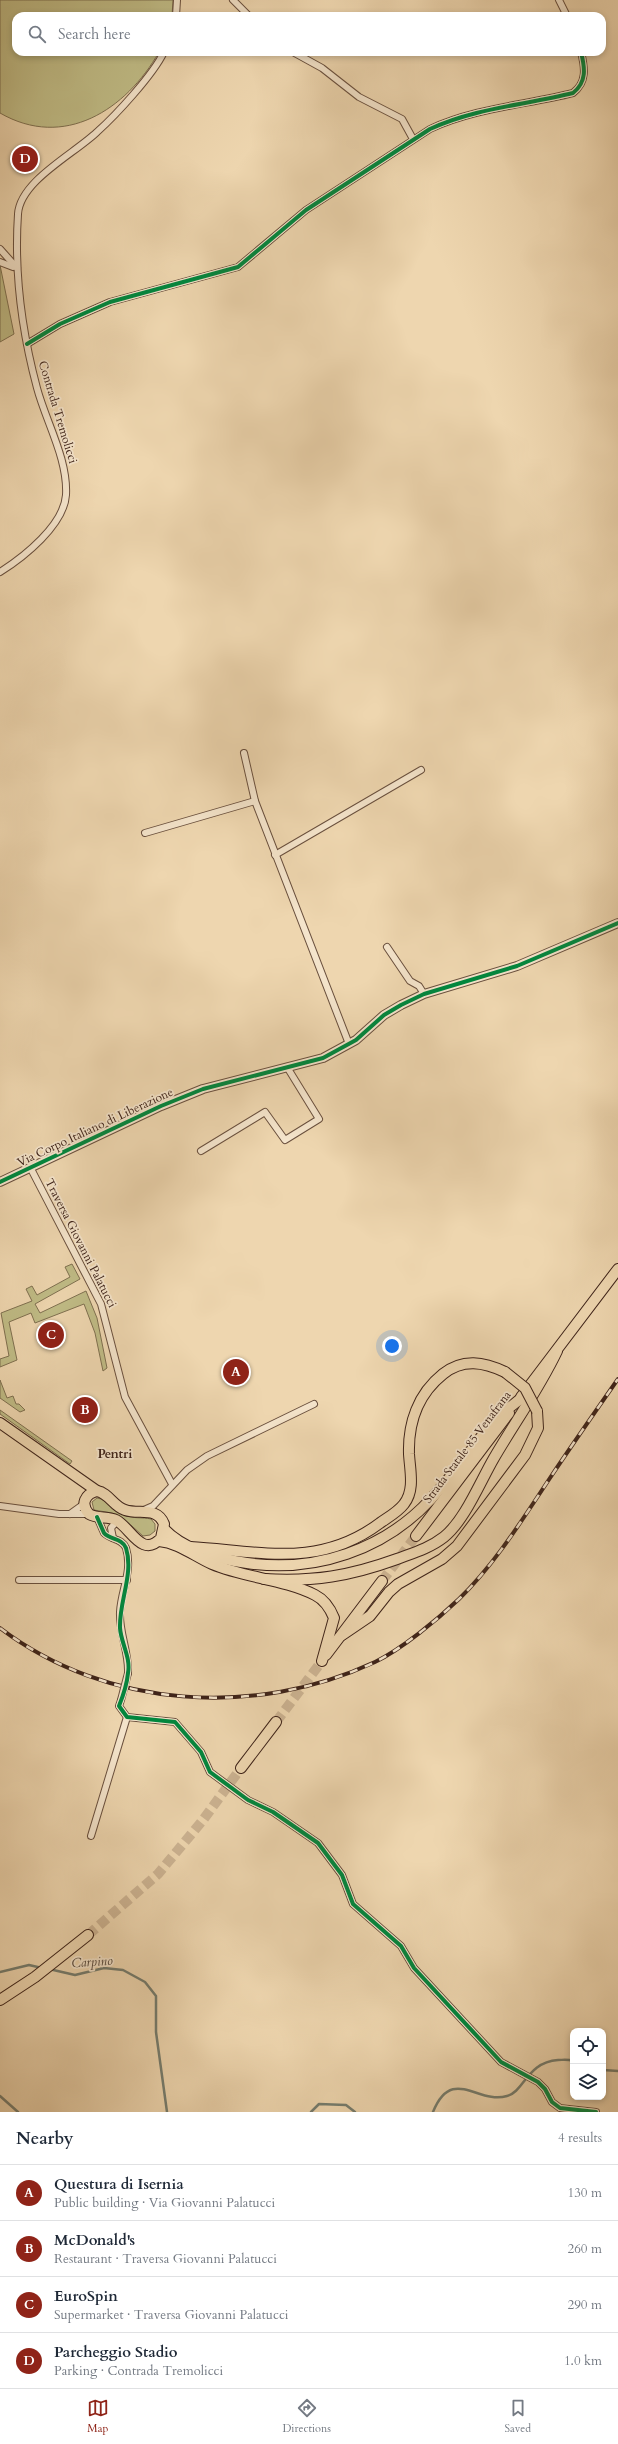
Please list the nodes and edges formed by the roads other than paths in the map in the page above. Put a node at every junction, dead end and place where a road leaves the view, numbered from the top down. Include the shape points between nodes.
1 (177, 0) edge
2 (233, 0) edge
3 (559, 0) edge
4 (176, 12) edge
5 (245, 12) edge
6 (565, 12) edge
7 (162, 56) edge
8 (300, 56) edge
9 (581, 56) edge
10 (413, 139) junction
11 (2, 252) edge
12 (0, 262) edge
13 (17, 268) junction
14 (27, 344) junction
15 (0, 572) edge
16 (244, 754) dead end
17 (421, 770) dead end
18 (255, 801) junction
19 (144, 833) dead end
20 (275, 855) junction
21 (618, 923) edge
22 (387, 947) dead end
23 (424, 994) junction
24 (350, 1044) junction
25 (287, 1067) junction
26 (201, 1151) dead end
27 (30, 1168) junction
28 (0, 1182) edge
29 (618, 1269) edge
30 (557, 1351) junction
31 (519, 1400) junction
32 (314, 1404) dead end
33 (0, 1423) edge
34 (80, 1480) junction
35 (172, 1484) junction
36 (96, 1491) junction
37 (85, 1500) junction
38 (160, 1500) junction
39 (0, 1506) edge
40 (143, 1511) junction
41 (70, 1514) junction
42 (93, 1515) junction
43 (160, 1518) junction
44 (117, 1521) junction
45 (164, 1529) junction
46 (416, 1536) tunnel mouth
47 (113, 1538) junction
48 (159, 1541) junction
49 (190, 1547) junction
50 (264, 1579) junction
51 (19, 1580) dead end
52 (127, 1580) junction
53 (382, 1581) tunnel mouth
54 (342, 1635) junction
55 (127, 1716) junction
56 (276, 1722) tunnel mouth
57 (241, 1768) tunnel mouth
58 (91, 1836) dead end
59 (88, 1935) tunnel mouth
60 (0, 2000) edge
61 (596, 2112) edge

1 - 4 street
2 - 5 street
3 - 6 street
7 - 13 street, Contrada Tremolicci via 151,73 97,132 25,192 18,213
8 - 10 street via 322,68 359,97 402,119
9 - 10 street via 584,78 573,93 451,119
10 - 14 street via 306,210 238,266 110,302 60,324
11 - 12 street
11 - 13 street
12 - 13 street
13 - 14 street, Contrada Tremolicci
14 - 15 street, Contrada Tremolicci via 37,388 64,472 66,496 60,516 38,542
16 - 18 street
17 - 20 street
18 - 19 street
18 - 20 street
20 - 24 street
21 - 23 street, Via Corpo Italiano di Liberazione via 517,966
22 - 23 street via 410,981 419,986
23 - 24 street, Via Corpo Italiano di Liberazione via 384,1015
24 - 25 street, Via Corpo Italiano di Liberazione via 323,1058
25 - 26 street via 319,1119 285,1140 265,1112
25 - 27 street, Via Corpo Italiano di Liberazione via 203,1089
27 - 28 street, Via Corpo Italiano di Liberazione
27 - 35 street, Traversa Giovanni Palatucci via 101,1304 125,1397
29 - 30 main road
30 - 31 main road, Strada Statale 85 Venafrana
30 - 50 main road via 539,1387 464,1510 444,1537 413,1554 346,1575 296,1581
31 - 46 main road, Strada Statale 85 Venafrana
31 - 49 main road via 493,1422 430,1500 383,1539 360,1550 312,1563 271,1565 233,1561
32 - 35 street via 220,1448
33 - 34 main road
34 - 36 main road
34 - 37 main road
35 - 38 street
36 - 37 main road
36 - 40 main road via 126,1510
37 - 41 street
37 - 42 main road
38 - 40 street
38 - 43 street
39 - 41 street
40 - 43 main road via 156,1514
41 - 42 street
42 - 44 main road
42 - 47 street via 104,1533
43 - 45 main road
44 - 47 street via 111,1528
44 - 48 main road via 136,1541 144,1545
45 - 48 main road
45 - 49 main road
47 - 52 street via 125,1547 129,1566
48 - 50 main road via 178,1545 212,1563
49 - 54 main road, bridge via 268,1555 294,1554 319,1551 353,1540 404,1504 411,1490 409,1453 412,1423 421,1398 434,1381 462,1364 480,1362 505,1372 525,1388 537,1411 538,1428 525,1455 457,1546 442,1559 398,1584 370,1616
50 - 54 main road via 316,1596 331,1610 334,1618 322,1661
51 - 52 street
52 - 55 street, bridge via 120,1611 120,1630 128,1658 128,1673 119,1706
53 - 54 main road
55 - 58 street
55 - 61 street via 175,1722 201,1752 210,1772 248,1800 273,1812 318,1843 342,1875 353,1904 401,1946 414,1968 501,2062 538,2082 552,2102 560,2108
56 - 57 main road
59 - 60 main road via 35,1977

